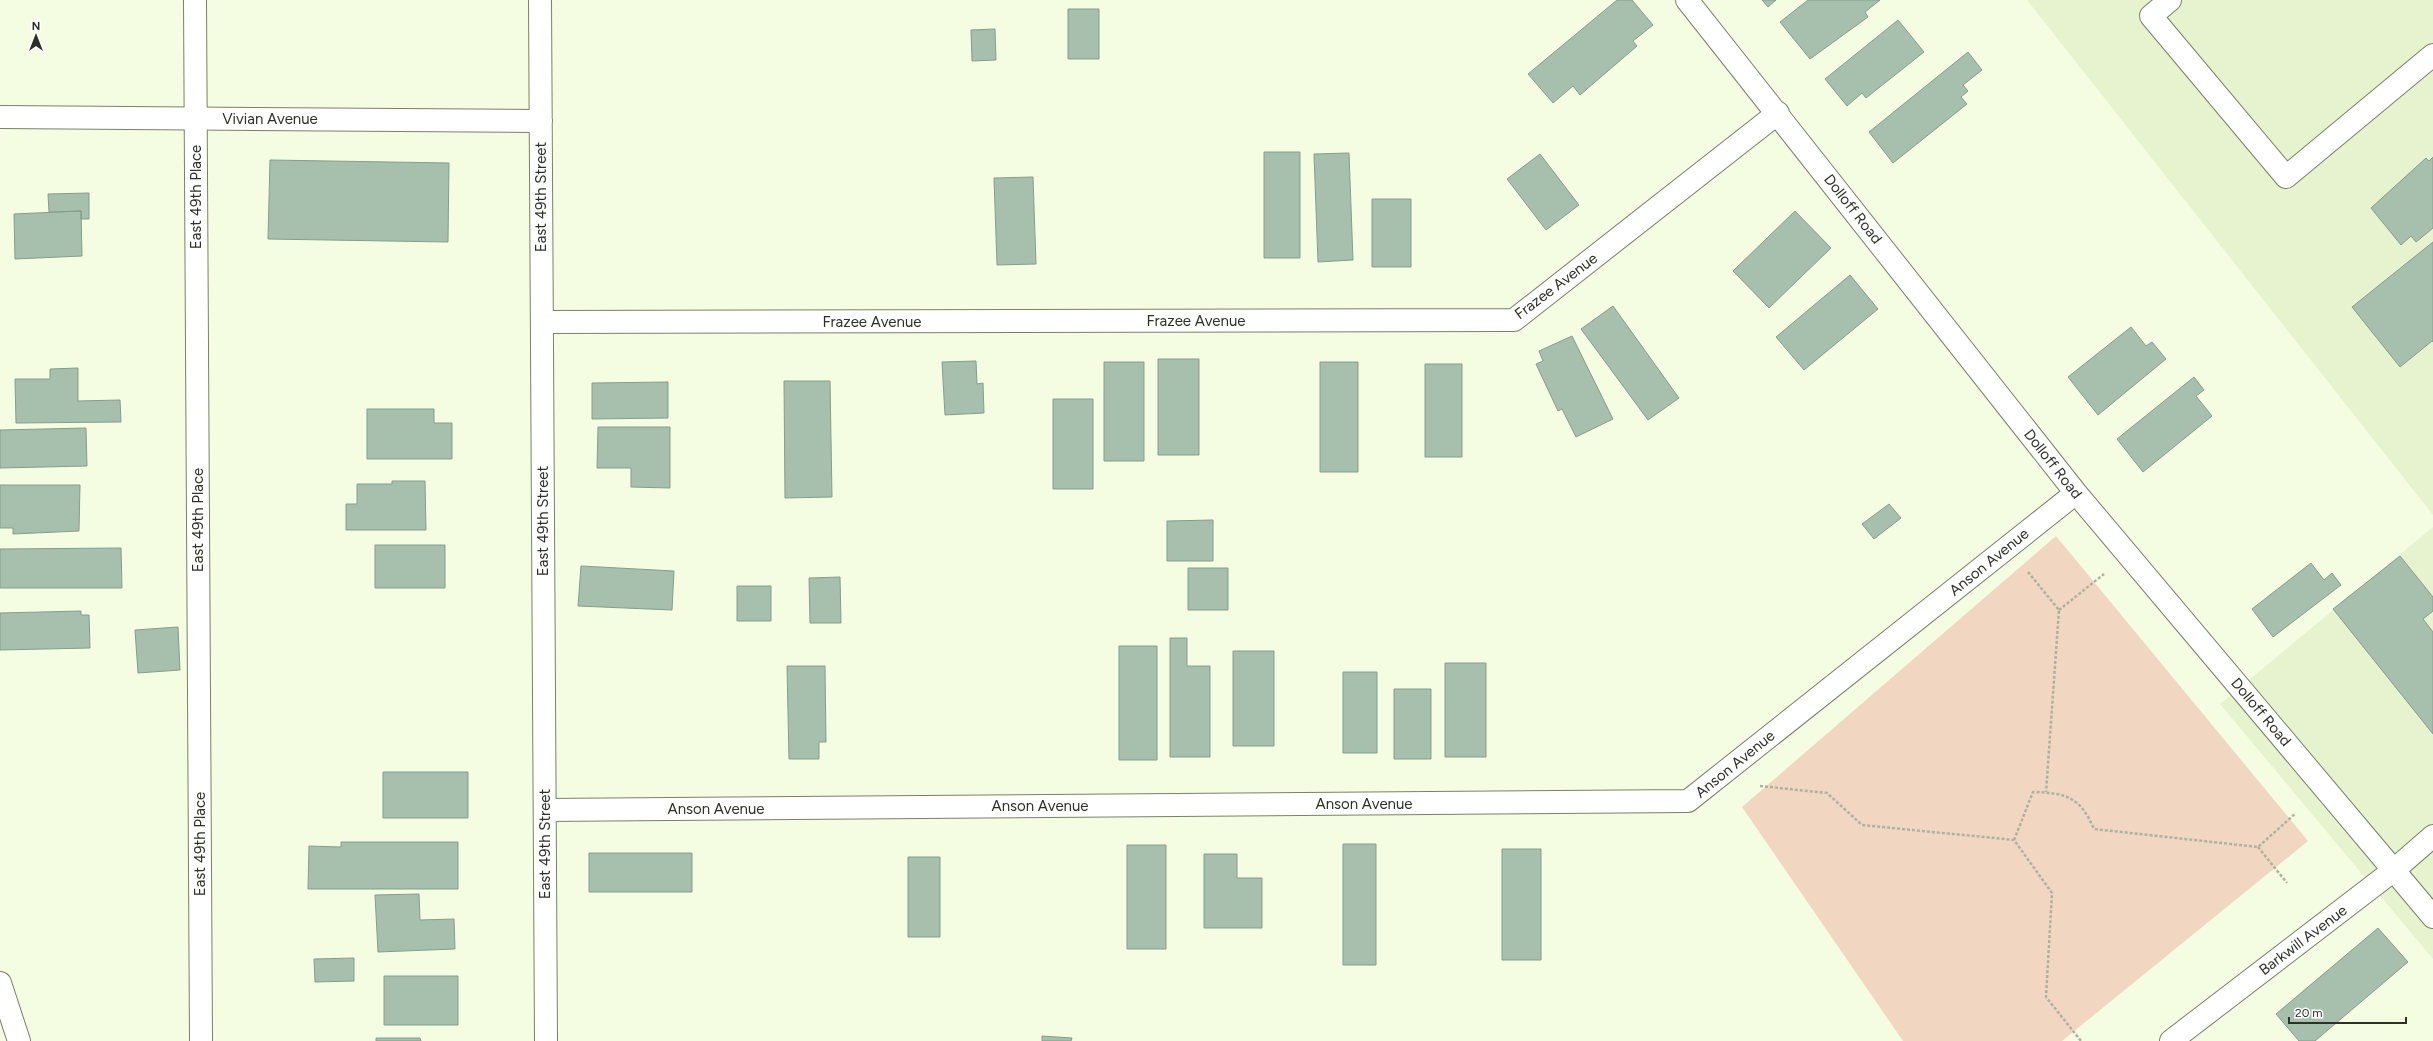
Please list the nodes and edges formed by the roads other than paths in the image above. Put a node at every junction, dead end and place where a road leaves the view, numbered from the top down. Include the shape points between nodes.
1 (196, 0) edge
2 (540, 0) edge
3 (1687, 0) edge
4 (2170, 0) edge
5 (2433, 56) edge
6 (1778, 113) junction
7 (0, 118) edge
8 (196, 119) junction
9 (541, 121) junction
10 (542, 322) junction
11 (2076, 493) junction
12 (545, 810) junction
13 (2433, 836) edge
14 (2394, 870) junction
15 (2433, 917) edge
16 (0, 982) edge
17 (19, 1041) edge
18 (201, 1041) edge
19 (546, 1041) edge
20 (2170, 1041) edge

1 - 8 street, East 49th Place
2 - 9 street, East 49th Street
3 - 6 street, Dolloff Road
4 - 5 street via 2151,16 2286,177
6 - 10 street, Frazee Avenue via 1514,320
6 - 11 street, Dolloff Road
7 - 8 street, Vivian Avenue
8 - 9 street, Vivian Avenue
8 - 18 street, East 49th Place
9 - 10 street, East 49th Street
10 - 12 street, East 49th Street
11 - 12 street, Anson Avenue via 1688,802
11 - 14 street, Dolloff Road
12 - 19 street, East 49th Street
13 - 14 street, Barkwill Avenue
14 - 15 street, Dolloff Road
14 - 20 street, Barkwill Avenue
16 - 17 street

